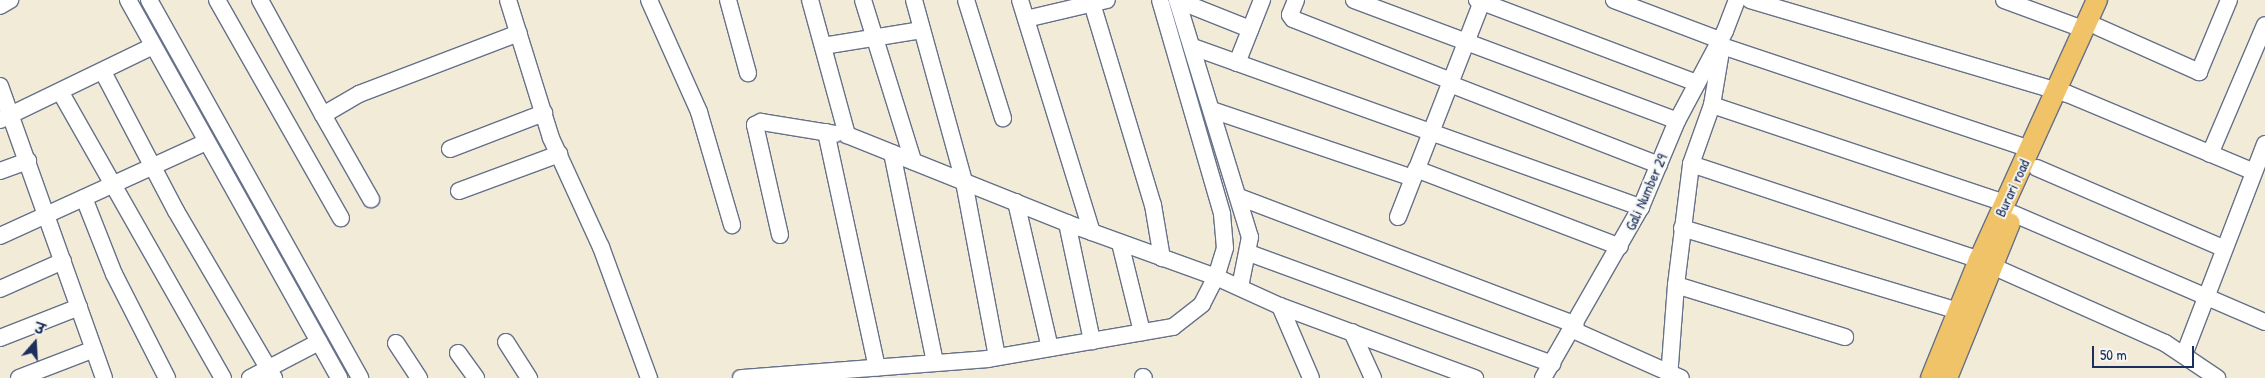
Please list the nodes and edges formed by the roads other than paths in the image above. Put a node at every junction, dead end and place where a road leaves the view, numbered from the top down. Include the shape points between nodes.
1 (10, 0) edge
2 (128, 0) edge
3 (149, 0) edge
4 (217, 0) edge
5 (260, 0) edge
6 (508, 0) edge
7 (649, 0) edge
8 (728, 0) edge
9 (810, 0) edge
10 (863, 0) edge
11 (914, 0) edge
12 (966, 0) edge
13 (1020, 0) edge
14 (1160, 0) edge
15 (1177, 0) edge
16 (1262, 0) edge
17 (1296, 0) edge
18 (1354, 0) edge
19 (1614, 0) edge
20 (1736, 0) edge
21 (1750, 0) edge
22 (2004, 0) edge
23 (2097, 0) edge
24 (2110, 0) edge
25 (2229, 0) edge
26 (1097, 1) edge
27 (1479, 1) edge
28 (0, 6) edge
29 (1026, 19) junction
30 (2265, 25) edge
31 (2091, 28) junction
32 (1250, 29) junction
33 (922, 30) junction
34 (519, 33) junction
35 (874, 38) junction
36 (1722, 39) junction
37 (1466, 42) junction
38 (154, 46) junction
39 (822, 46) junction
40 (1192, 47) junction
41 (1237, 63) junction
42 (103, 72) junction
43 (748, 73) dead end
44 (1451, 82) junction
45 (1697, 82) junction
46 (0, 86) edge
47 (2062, 92) junction
48 (61, 93) junction
49 (1712, 105) junction
50 (1212, 110) junction
51 (544, 113) junction
52 (323, 115) junction
53 (6, 118) edge
54 (1003, 118) dead end
55 (1677, 121) junction
56 (1432, 131) junction
57 (826, 132) junction
58 (847, 135) junction
59 (206, 142) junction
60 (2265, 144) edge
61 (450, 149) dead end
62 (2030, 149) junction
63 (892, 153) junction
64 (559, 154) junction
65 (2210, 154) junction
66 (28, 161) junction
67 (913, 162) junction
68 (1691, 164) junction
69 (1659, 165) junction
70 (153, 166) junction
71 (2037, 168) junction
72 (0, 171) edge
73 (2252, 171) junction
74 (1414, 173) junction
75 (964, 182) junction
76 (113, 185) junction
77 (459, 191) dead end
78 (1239, 197) junction
79 (84, 198) junction
80 (371, 199) dead end
81 (1016, 202) junction
82 (1641, 207) junction
83 (2010, 208) junction
84 (48, 216) junction
85 (1398, 216) dead end
86 (340, 218) dead end
87 (1067, 223) junction
88 (732, 225) dead end
89 (1682, 228) junction
90 (1092, 232) junction
91 (780, 235) dead end
92 (0, 236) edge
93 (1120, 243) junction
94 (1620, 248) junction
95 (2223, 248) junction
96 (1249, 253) junction
97 (1162, 258) junction
98 (63, 261) junction
99 (1986, 263) junction
100 (1227, 282) junction
101 (1676, 285) junction
102 (0, 289) edge
103 (2206, 296) junction
104 (1280, 306) junction
105 (79, 307) junction
106 (1959, 311) junction
107 (2265, 322) edge
108 (1575, 327) junction
109 (1142, 332) junction
110 (1352, 332) junction
111 (1845, 337) dead end
112 (0, 338) edge
113 (1092, 341) junction
114 (319, 342) junction
115 (506, 342) dead end
116 (396, 343) dead end
117 (1050, 348) junction
118 (94, 349) junction
119 (458, 352) dead end
120 (2184, 355) junction
121 (997, 357) junction
122 (935, 363) junction
123 (1552, 364) junction
124 (878, 368) junction
125 (271, 373) edge
126 (1673, 377) edge
127 (19, 378) edge
128 (104, 378) edge
129 (167, 378) edge
130 (224, 378) edge
131 (250, 378) edge
132 (339, 378) edge
133 (360, 378) edge
134 (419, 378) edge
135 (476, 378) edge
136 (529, 378) edge
137 (649, 378) edge
138 (741, 378) edge
139 (1311, 378) edge
140 (1373, 378) edge
141 (1475, 378) edge
142 (1543, 378) edge
143 (1931, 378) edge
144 (1947, 378) edge
145 (2217, 378) edge

1 - 28 street
2 - 38 street
3 - 133 street
4 - 86 street
5 - 52 street
6 - 34 street
7 - 88 street via 699,112
8 - 43 street
9 - 39 street
10 - 35 street
11 - 33 street
12 - 54 street
13 - 29 street
14 - 100 street via 1222,214
15 - 32 street
15 - 40 street
16 - 32 street
17 - 44 street via 1290,15 1293,19
18 - 37 street
19 - 36 street
20 - 36 street, Gali Number 29
21 - 47 street
22 - 31 street
23 - 31 main road, Burari road
24 - 31 main road, Burari road
25 - 31 street via 2199,72
26 - 29 street
26 - 97 street via 1153,205
27 - 37 street
27 - 45 street
29 - 90 street
30 - 65 street
31 - 47 main road, Burari road
32 - 41 street
33 - 35 street
33 - 75 street
34 - 51 street
34 - 52 street via 359,94
35 - 39 street
35 - 67 street
36 - 45 street, Gali Number 29
36 - 49 street
36 - 62 street
37 - 44 street
37 - 55 street
38 - 42 street
38 - 59 street
39 - 58 street
40 - 41 street
40 - 50 street
41 - 56 street
42 - 48 street
42 - 70 street
44 - 56 street
44 - 69 street
45 - 55 street, Gali Number 29
46 - 53 street
47 - 62 main road, Burari road
47 - 65 street
47 - 71 main road, Burari road
48 - 53 street
48 - 76 street
49 - 68 street
49 - 83 street
50 - 74 street
50 - 78 street
51 - 61 street
51 - 64 street
52 - 80 street
53 - 66 street
55 - 69 street, Gali Number 29
56 - 74 street
56 - 82 street
57 - 58 street
57 - 91 street via 761,122 754,125
57 - 124 street
58 - 63 street
59 - 70 street
59 - 114 street
60 - 73 street
62 - 83 main road, Burari road
63 - 67 street
63 - 122 street
64 - 77 street
64 - 137 street via 601,247
65 - 73 street
66 - 72 street
66 - 84 street
67 - 75 street
68 - 89 street
68 - 99 street
69 - 82 street, Gali Number 29
70 - 76 street
70 - 125 street
71 - 83 main road, Burari road
71 - 95 street
73 - 95 street
74 - 85 street
74 - 94 street
75 - 81 street
75 - 121 street
76 - 79 street
76 - 130 street
78 - 96 street via 1250,237
78 - 108 street
79 - 84 street
79 - 129 street via 118,282
81 - 87 street
81 - 117 street
82 - 94 street, Gali Number 29
83 - 99 main road, Burari road
83 - 103 street
84 - 92 street
84 - 98 street
87 - 90 street
87 - 113 street
89 - 101 street
89 - 106 street
90 - 93 street
93 - 97 street
93 - 109 street
94 - 108 street, Gali Number 29
95 - 103 street
96 - 100 street
96 - 123 street
97 - 100 street
98 - 102 street
98 - 105 street
99 - 106 main road, Burari road
99 - 120 street via 2165,343
99 - 144 main road, Burari road
100 - 104 street
100 - 109 street via 1184,321 1173,327
101 - 111 street
101 - 126 street
103 - 107 street
103 - 120 street
104 - 110 street
104 - 139 street
105 - 112 street
105 - 118 street
106 - 143 main road, Burari road
108 - 123 street, Gali Number 29
108 - 126 street
109 - 113 street
110 - 140 street
110 - 141 street
113 - 117 street
114 - 125 street
114 - 132 street
115 - 136 street
116 - 134 street
117 - 121 street
118 - 127 street
118 - 128 street
119 - 135 street
120 - 145 street
121 - 122 street
122 - 124 street
123 - 142 street, Gali Number 29
124 - 138 street
125 - 131 street

